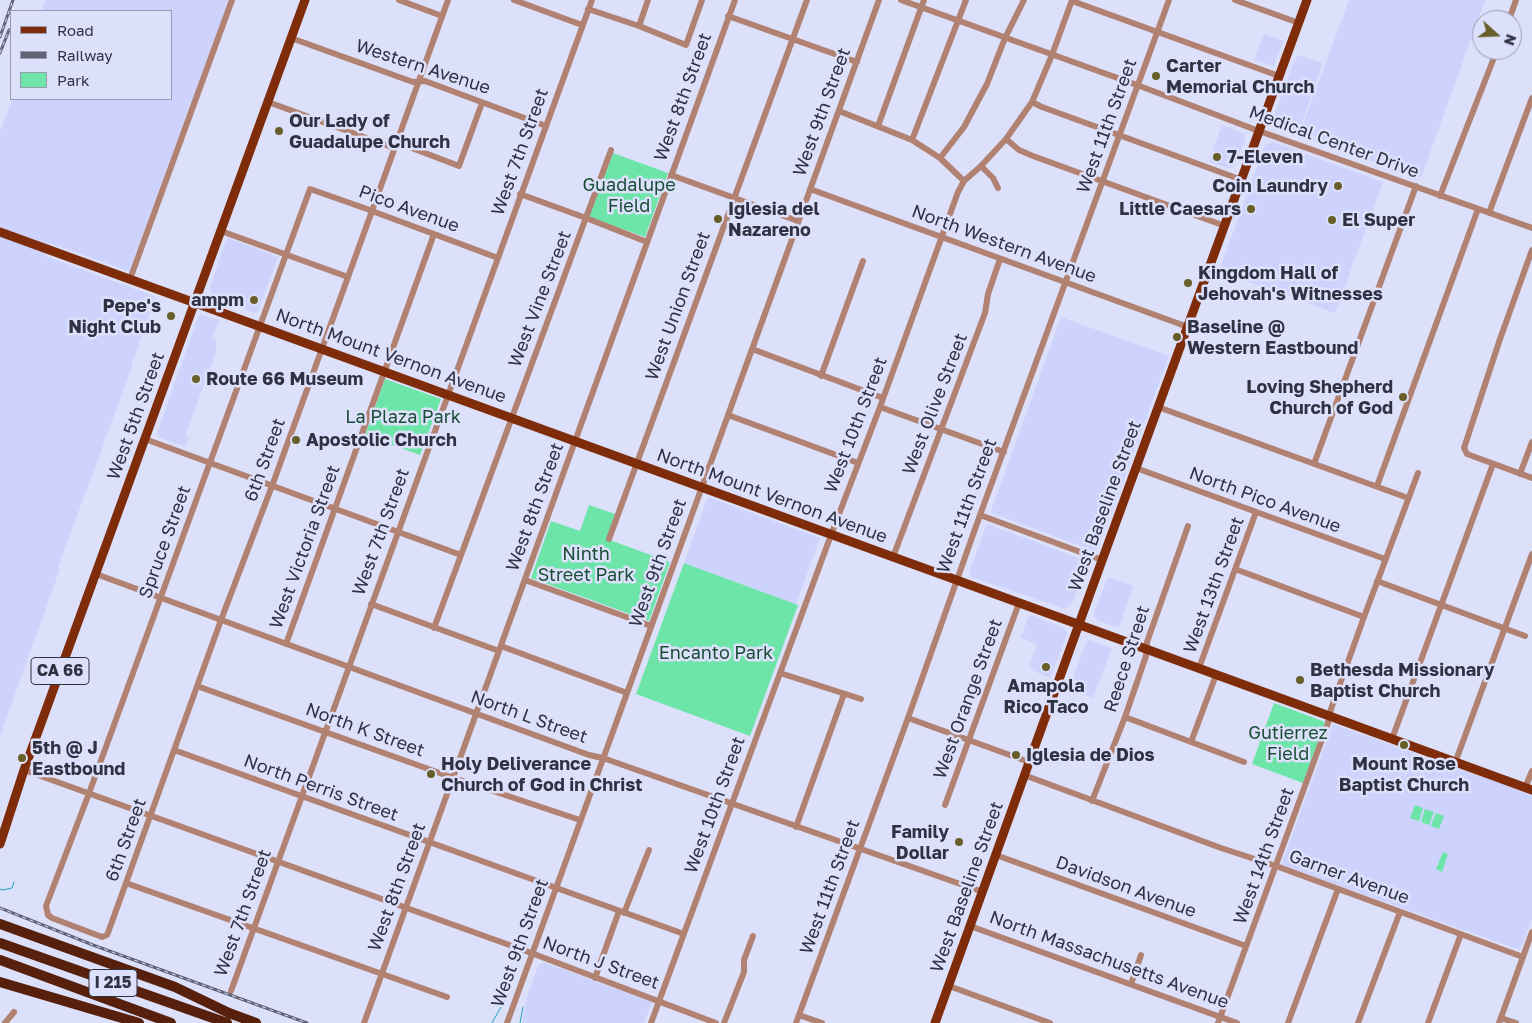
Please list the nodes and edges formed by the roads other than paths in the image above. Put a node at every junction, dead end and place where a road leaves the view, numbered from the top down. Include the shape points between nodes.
1 (232, 0) edge
2 (305, 0) edge
3 (399, 0) edge
4 (448, 0) edge
5 (514, 0) edge
6 (592, 0) edge
7 (648, 0) edge
8 (702, 0) edge
9 (735, 0) edge
10 (807, 0) edge
11 (879, 0) edge
12 (902, 0) edge
13 (924, 0) edge
14 (966, 0) edge
15 (1024, 0) edge
16 (1072, 0) edge
17 (1168, 0) edge
18 (1236, 0) edge
19 (1307, 0) edge
20 (922, 7) junction
21 (588, 9) junction
22 (442, 16) junction
23 (728, 16) junction
24 (958, 21) junction
25 (1299, 23) junction
26 (582, 25) junction
27 (639, 26) junction
28 (1157, 32) junction
29 (291, 38) junction
30 (1005, 38) junction
31 (793, 39) junction
32 (1052, 55) junction
33 (1493, 60) edge
34 (857, 62) junction
35 (1279, 76) junction
36 (419, 82) junction
37 (1138, 85) junction
38 (1532, 98) edge
39 (268, 102) junction
40 (1032, 102) junction
41 (482, 103) junction
42 (840, 111) junction
43 (546, 126) junction
44 (878, 126) junction
45 (1259, 131) junction
46 (1119, 135) junction
47 (1006, 139) junction
48 (912, 140) junction
49 (395, 145) junction
50 (611, 150) dead end
51 (940, 158) junction
52 (981, 166) junction
53 (671, 175) junction
54 (1103, 180) junction
55 (1242, 180) junction
56 (964, 181) junction
57 (1416, 186) junction
58 (998, 188) dead end
59 (310, 189) joint
60 (810, 189) junction
61 (520, 194) junction
62 (1440, 196) junction
63 (734, 197) junction
64 (1478, 209) junction
65 (372, 211) junction
66 (1489, 213) junction
67 (586, 218) junction
68 (798, 221) junction
69 (1225, 226) junction
70 (1532, 228) edge
71 (221, 231) junction
72 (0, 232) edge
73 (434, 234) junction
74 (941, 237) junction
75 (647, 242) junction
76 (1532, 250) edge
77 (286, 254) junction
78 (498, 258) junction
79 (1000, 259) junction
80 (863, 261) dead end
81 (348, 277) junction
82 (130, 279) junction
83 (1065, 283) junction
84 (195, 302) junction
85 (260, 326) junction
86 (1188, 327) junction
87 (322, 348) junction
88 (752, 350) junction
89 (384, 371) junction
90 (821, 376) junction
91 (448, 394) junction
92 (883, 398) junction
93 (880, 407) junction
94 (1158, 407) junction
95 (728, 415) junction
96 (511, 418) junction
97 (942, 430) junction
98 (145, 439) junction
99 (575, 441) junction
100 (1532, 442) edge
101 (1004, 452) junction
102 (210, 463) junction
103 (858, 463) junction
104 (637, 464) junction
105 (1314, 464) junction
106 (1492, 464) junction
107 (1136, 468) junction
108 (1418, 473) dead end
109 (1520, 474) junction
110 (1532, 478) edge
111 (272, 486) junction
112 (1377, 486) junction
113 (701, 488) junction
114 (1408, 498) junction
115 (334, 508) junction
116 (1256, 512) junction
117 (980, 515) junction
118 (1188, 526) dead end
119 (397, 532) junction
120 (830, 535) junction
121 (609, 539) dead end
122 (1532, 554) edge
123 (461, 555) junction
124 (893, 557) junction
125 (1385, 559) junction
126 (1102, 560) junction
127 (1235, 569) junction
128 (96, 574) junction
129 (525, 580) junction
130 (956, 580) junction
131 (1377, 581) junction
132 (160, 598) junction
133 (1019, 603) junction
134 (371, 604) junction
135 (1441, 604) junction
136 (1364, 617) junction
137 (221, 620) junction
138 (1079, 625) junction
139 (651, 626) junction
140 (434, 628) junction
141 (1504, 628) junction
142 (1525, 636) dead end
143 (286, 644) junction
144 (500, 649) junction
145 (1146, 649) junction
146 (348, 667) junction
147 (1199, 668) junction
148 (780, 673) junction
149 (1216, 674) junction
150 (197, 686) junction
151 (627, 693) junction
152 (844, 694) junction
153 (860, 699) dead end
154 (476, 714) junction
155 (1330, 716) junction
156 (1124, 717) junction
157 (908, 718) junction
158 (325, 732) junction
159 (1392, 739) junction
160 (969, 741) junction
161 (1191, 742) junction
162 (174, 750) junction
163 (603, 758) junction
164 (1029, 762) junction
165 (1244, 762) dead end
166 (1455, 763) junction
167 (24, 770) junction
168 (1532, 770) edge
169 (1024, 775) junction
170 (452, 777) junction
171 (1529, 789) edge
172 (89, 793) junction
173 (301, 796) junction
174 (1092, 801) junction
175 (731, 804) junction
176 (945, 805) dead end
177 (151, 815) junction
178 (580, 820) junction
179 (796, 827) junction
180 (429, 842) junction
181 (0, 844) edge
182 (859, 849) junction
183 (649, 850) dead end
184 (996, 855) junction
185 (278, 862) junction
186 (1276, 866) junction
187 (126, 883) junction
188 (556, 888) junction
189 (1338, 889) junction
190 (983, 892) junction
191 (406, 907) junction
192 (622, 912) junction
193 (1400, 912) junction
194 (0, 924) edge
195 (970, 926) junction
196 (254, 928) junction
197 (110, 930) joint
198 (1532, 932) edge
199 (684, 934) junction
200 (1461, 934) junction
201 (753, 936) dead end
202 (0, 943) edge
203 (1246, 946) junction
204 (532, 953) junction
205 (1141, 955) dead end
206 (1523, 957) junction
207 (0, 960) edge
208 (0, 965) edge
209 (381, 974) junction
210 (595, 978) junction
211 (0, 982) edge
212 (1131, 984) junction
213 (71, 986) junction
214 (949, 986) junction
215 (231, 991) dead end
216 (446, 997) dead end
217 (659, 1001) junction
218 (14, 1012) dead end
219 (799, 1015) junction
220 (1219, 1020) edge
221 (1500, 1020) edge
222 (5, 1023) edge
223 (139, 1023) edge
224 (171, 1023) edge
225 (227, 1023) edge
226 (256, 1023) edge
227 (364, 1023) edge
228 (507, 1023) edge
229 (651, 1023) edge
230 (716, 1023) edge
231 (724, 1023) edge
232 (796, 1023) edge
233 (822, 1023) edge
234 (935, 1023) edge
235 (1050, 1023) edge
236 (1236, 1023) edge
237 (1288, 1023) edge
238 (1358, 1023) edge
239 (1428, 1023) edge
240 (1516, 1023) edge

1 - 82 street
2 - 29 main road, West 5th Street / CA 66
3 - 22 street
4 - 22 street, 6th Street
5 - 26 street
6 - 21 street, West 7th Street
7 - 27 street
8 - 27 street via 686,45
9 - 23 street, West 8th Street
10 - 31 street, West Union Street
11 - 34 street, West 9th Street
12 - 20 street, Medical Center Drive
13 - 20 street
14 - 24 street
15 - 30 street
16 - 28 street
16 - 32 street, West 10th Street
17 - 28 street, West 11th Street
18 - 25 street
19 - 25 main road, West Baseline Street
20 - 24 street, Medical Center Drive
20 - 44 street
21 - 26 street, West 7th Street
21 - 27 street
22 - 36 street, 6th Street
23 - 31 street
23 - 53 street, West 8th Street
24 - 30 street, Medical Center Drive
24 - 48 street
25 - 35 main road, West Baseline Street
26 - 43 street, West 7th Street
28 - 35 street
28 - 37 street, West 11th Street
29 - 36 street, Western Avenue
29 - 39 main road, West 5th Street / CA 66
30 - 32 street, Medical Center Drive
30 - 51 street via 987,84 964,127
31 - 34 street
31 - 63 street, West Union Street
32 - 37 street, Medical Center Drive
32 - 40 street, West 10th Street
33 - 62 street
34 - 42 street, West 9th Street
35 - 45 main road, West Baseline Street
36 - 41 street, Western Avenue via 425,81
36 - 49 street, 6th Street
37 - 45 street, Medical Center Drive
37 - 46 street, West 11th Street
38 - 66 street
39 - 49 street
39 - 71 main road, West 5th Street / CA 66
40 - 46 street
40 - 47 street, West 10th Street
41 - 43 street, Western Avenue
41 - 49 street via 459,166
42 - 44 street
42 - 60 street, West 9th Street
43 - 61 street, West 7th Street
44 - 48 street
45 - 55 main road, West Baseline Street
45 - 57 street, Medical Center Drive
46 - 54 street, West 11th Street
46 - 55 street
47 - 52 street, West 10th Street
47 - 54 street via 1026,153
48 - 51 street
49 - 65 street, 6th Street
50 - 67 street, West Vine Street
51 - 56 street
52 - 56 street, West 10th Street
52 - 58 street
53 - 63 street
53 - 75 street, West 8th Street
54 - 69 street
54 - 83 street, West 11th Street
55 - 69 main road, West Baseline Street
56 - 74 street, West 10th Street
57 - 62 street, Medical Center Drive
57 - 105 street
59 - 65 street, Pico Avenue
59 - 77 street, Spruce Street
60 - 68 street, West 9th Street
60 - 74 street, North Western Avenue
61 - 67 street
61 - 78 street, West 7th Street
62 - 64 street, Medical Center Drive
63 - 68 street
63 - 104 street, West Union Street
64 - 66 street, Medical Center Drive
64 - 112 street
65 - 73 street, Pico Avenue
65 - 81 street, 6th Street
66 - 70 street, Medical Center Drive
67 - 75 street
67 - 96 street, West Vine Street
68 - 88 street, West 9th Street
69 - 86 main road, West Baseline Street
71 - 77 street
71 - 84 main road, West 5th Street / CA 66
72 - 82 main road, North Mount Vernon Avenue
73 - 78 street, Pico Avenue
73 - 89 street, West Victoria Street
74 - 79 street, North Western Avenue
74 - 92 street, West 10th Street
75 - 99 street, West 8th Street
76 - 106 street via 1464,448 1467,454
77 - 81 street
77 - 85 street, Spruce Street
78 - 91 street, West 7th Street
79 - 83 street, North Western Avenue
79 - 97 street, West Olive Street via 985,313
80 - 90 street
81 - 87 street, 6th Street
82 - 84 main road, North Mount Vernon Avenue
83 - 86 street, North Western Avenue
83 - 101 street, West 11th Street
84 - 85 main road, North Mount Vernon Avenue
84 - 98 main road, West 5th Street / CA 66
85 - 87 main road, North Mount Vernon Avenue
85 - 102 street, Spruce Street
86 - 94 main road, West Baseline Street
87 - 89 main road, North Mount Vernon Avenue
87 - 111 street, 6th Street
88 - 90 street
88 - 95 street, West 9th Street
89 - 91 main road, North Mount Vernon Avenue
89 - 115 street, West Victoria Street
90 - 92 street
91 - 96 main road, North Mount Vernon Avenue
91 - 119 street, West 7th Street
92 - 93 street, West 10th Street
93 - 97 street
93 - 103 street, West 10th Street
94 - 105 street
94 - 107 main road, West Baseline Street
95 - 103 street
95 - 113 street, West 9th Street
96 - 99 main road, North Mount Vernon Avenue
96 - 123 street, West Vine Street
97 - 101 street
97 - 124 street, West Olive Street
98 - 102 street
98 - 128 main road, West 5th Street / CA 66
99 - 104 main road, North Mount Vernon Avenue
99 - 129 street, West 8th Street
100 - 109 street
101 - 117 street, West 11th Street
102 - 111 street
102 - 132 street, Spruce Street
103 - 120 street, West 10th Street
104 - 113 main road, North Mount Vernon Avenue
104 - 121 street, West Union Street
105 - 112 street
106 - 109 street
106 - 135 street
107 - 116 street, North Pico Avenue
107 - 126 main road, West Baseline Street
108 - 114 street, West 14th Street
109 - 110 street
111 - 115 street
111 - 137 street, 6th Street
112 - 114 street
113 - 120 main road, North Mount Vernon Avenue
113 - 139 street, West 9th Street
114 - 125 street, West 14th Street
115 - 119 street
115 - 143 street, West Victoria Street
116 - 125 street, North Pico Avenue
116 - 127 street, West 13th Street
117 - 126 street
117 - 130 street, West 11th Street
118 - 145 street, Reece Street
119 - 123 street
119 - 134 street, West 7th Street
120 - 124 main road, North Mount Vernon Avenue
120 - 148 street, West 10th Street
122 - 141 street
123 - 140 street, West Vine Street
124 - 130 main road, North Mount Vernon Avenue
125 - 131 street, West 14th Street
126 - 138 main road, West Baseline Street
127 - 136 street
127 - 147 street, West 13th Street
128 - 132 street, North L Street
128 - 167 main road, West 5th Street / CA 66
129 - 139 street
129 - 144 street, West 8th Street
130 - 133 main road, North Mount Vernon Avenue
130 - 157 street, West 11th Street
131 - 135 street
131 - 136 street, West 14th Street
132 - 137 street, North L Street
132 - 172 street, Spruce Street
133 - 138 main road, North Mount Vernon Avenue
133 - 160 street, West Orange Street
134 - 140 street
134 - 146 street, West 7th Street
135 - 141 street
135 - 159 street
136 - 155 street, West 14th Street
137 - 143 street, North L Street
137 - 150 street, 6th Street
138 - 145 main road, North Mount Vernon Avenue
138 - 164 main road, West Baseline Street
139 - 151 street, West 9th Street
140 - 144 street
141 - 142 street
141 - 166 street
143 - 146 street, North L Street
144 - 151 street
144 - 154 street, West 8th Street
145 - 147 main road, North Mount Vernon Avenue
145 - 156 street, Reece Street
146 - 154 street, North L Street
146 - 158 street, West 7th Street
147 - 149 main road, North Mount Vernon Avenue
148 - 152 street
148 - 175 street, West 10th Street
149 - 155 main road, North Mount Vernon Avenue
149 - 161 street, West 13th Street
150 - 158 street, North K Street
150 - 162 street, 6th Street
151 - 163 street, West 9th Street
152 - 153 street
152 - 179 street
154 - 163 street, North L Street
154 - 170 street, West 8th Street
155 - 159 main road, North Mount Vernon Avenue
155 - 186 street, West 14th Street
156 - 161 street
156 - 174 street, Reece Street
157 - 160 street
157 - 182 street, West 11th Street
158 - 170 street, North K Street
158 - 173 street, West 7th Street
159 - 166 main road, North Mount Vernon Avenue
160 - 164 street
160 - 176 street, West Orange Street
161 - 165 street
162 - 173 street, North Perris Street
162 - 177 street, 6th Street
163 - 175 street, North L Street
163 - 178 street, West 9th Street
164 - 169 main road, West Baseline Street
166 - 171 main road, North Mount Vernon Avenue
167 - 172 street, North J Street
167 - 181 main road, West 5th Street / CA 66
168 - 171 street
169 - 174 street, Garner Avenue
169 - 184 main road, West Baseline Street
170 - 178 street, North K Street
170 - 180 street, West 8th Street
172 - 177 street, North J Street
172 - 197 street, Spruce Street via 46,906 52,918 102,937
173 - 180 street, North Perris Street
173 - 185 street, West 7th Street
174 - 186 street, Garner Avenue
175 - 179 street, North L Street
175 - 199 street, West 10th Street
177 - 185 street, North J Street
177 - 187 street, 6th Street
178 - 188 street, West 9th Street
179 - 182 street, North L Street
180 - 188 street, North Perris Street
180 - 191 street, West 8th Street
182 - 190 street, North L Street
182 - 219 street, West 11th Street
183 - 192 street
184 - 190 main road, West Baseline Street
184 - 203 street, Davidson Avenue
185 - 191 street, North J Street
185 - 196 street, West 7th Street
186 - 189 street, Garner Avenue
186 - 203 street, West 14th Street
187 - 196 street
187 - 197 street, 6th Street
188 - 192 street, North Perris Street
188 - 204 street, West 9th Street
189 - 193 street, Garner Avenue
189 - 237 street
190 - 195 main road, West Baseline Street
191 - 204 street, North J Street
191 - 209 street, West 8th Street
192 - 199 street, North Perris Street
192 - 210 street
193 - 200 street, Garner Avenue
193 - 238 street
194 - 226 highway via 174,988
195 - 212 street, North Massachusetts Avenue
195 - 214 main road, West Baseline Street
196 - 209 street
196 - 215 street, West 7th Street
198 - 206 street
199 - 217 street, West 10th Street
200 - 206 street, Garner Avenue
200 - 239 street
201 - 231 street via 744,960 744,972
202 - 225 highway, I 215
203 - 220 street, West 14th Street
204 - 210 street, North J Street
204 - 228 street, West 9th Street
205 - 212 street
206 - 221 street
207 - 213 highway, I 215
208 - 213 highway
209 - 216 street
209 - 227 street, West 8th Street
210 - 217 street, North J Street
211 - 223 highway
212 - 220 street, North Massachusetts Avenue
213 - 224 highway, I 215
214 - 234 main road, West Baseline Street
214 - 235 street
217 - 229 street, West 10th Street
217 - 230 street, North J Street
218 - 222 street
219 - 232 street, West 11th Street
219 - 233 street
220 - 236 street, North Massachusetts Avenue
221 - 240 street

